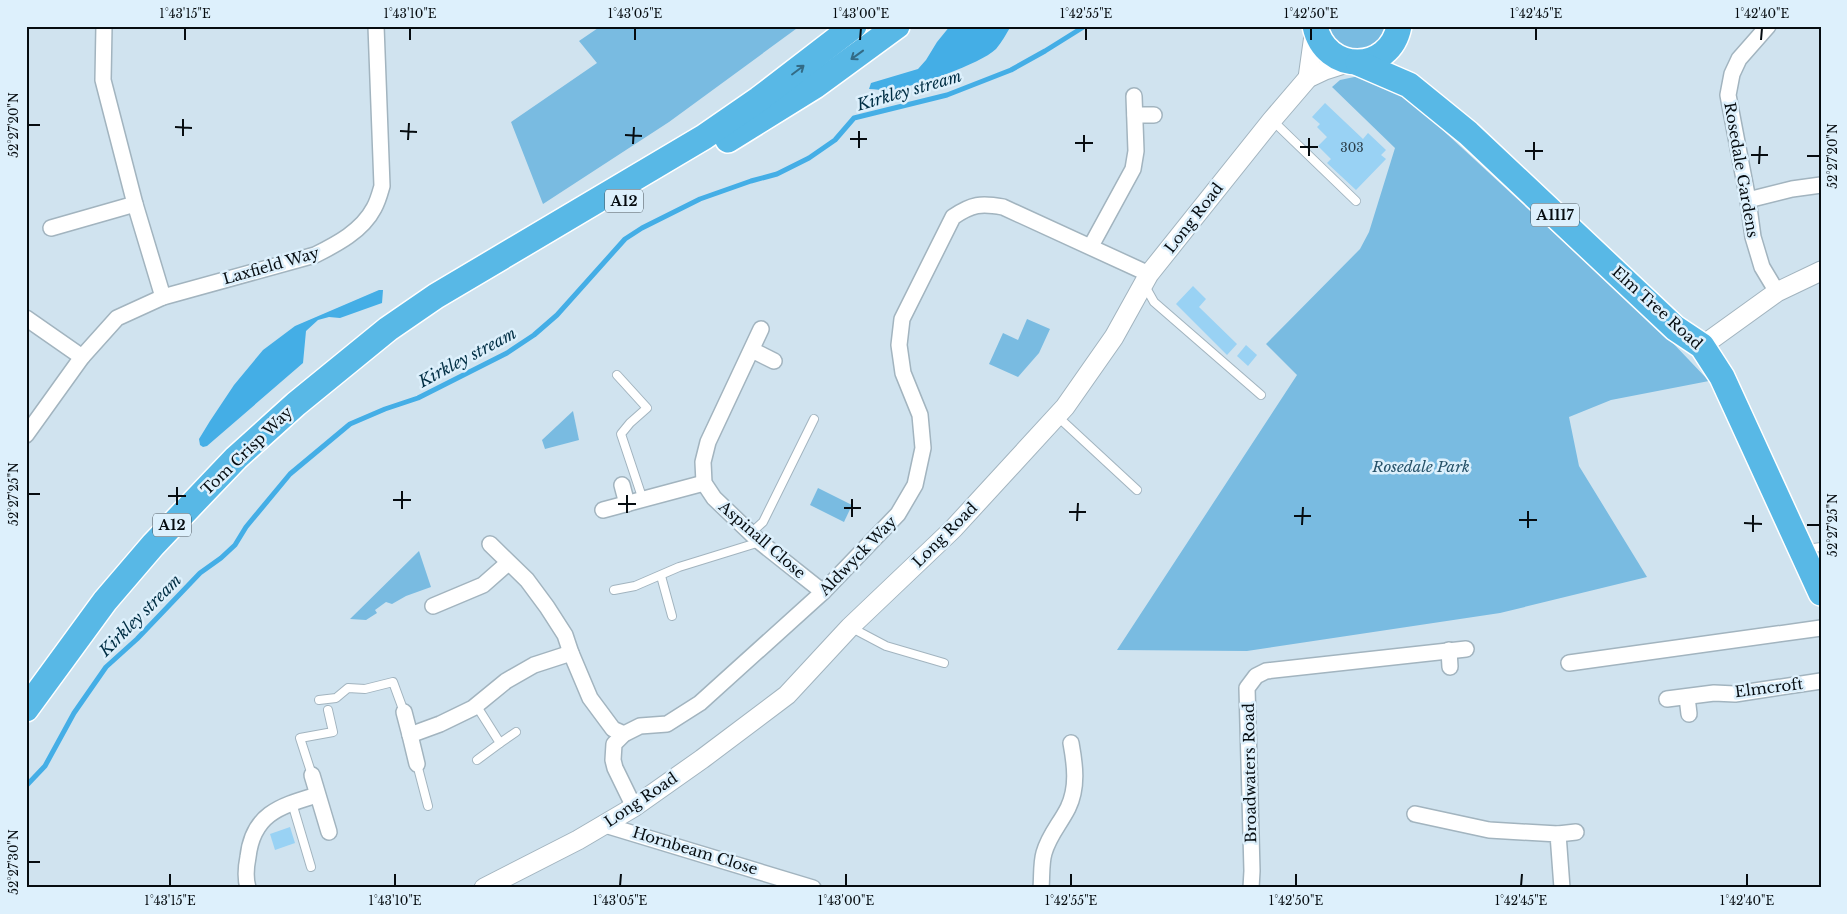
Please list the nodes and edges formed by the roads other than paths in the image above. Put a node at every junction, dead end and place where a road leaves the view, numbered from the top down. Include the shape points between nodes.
1 (104, 26) edge
2 (376, 26) edge
3 (854, 26) edge
4 (897, 26) edge
5 (1768, 26) edge
6 (1315, 27) edge
7 (1398, 29) edge
8 (1354, 62) junction
9 (1308, 78) junction
10 (1409, 84) junction
11 (1134, 96) dead end
12 (1136, 115) junction
13 (1154, 115) dead end
14 (1272, 120) junction
15 (1821, 185) edge
16 (1748, 200) junction
17 (1356, 201) dead end
18 (136, 204) junction
19 (51, 228) dead end
20 (1090, 246) junction
21 (1821, 271) edge
22 (1147, 279) junction
23 (1778, 292) junction
24 (162, 297) junction
25 (26, 318) edge
26 (761, 329) dead end
27 (1702, 346) junction
28 (752, 350) junction
29 (82, 357) junction
30 (774, 362) dead end
31 (345, 366) junction
32 (617, 375) dead end
33 (1261, 396) dead end
34 (1057, 416) junction
35 (814, 419) dead end
36 (26, 435) edge
37 (704, 484) junction
38 (622, 485) dead end
39 (1138, 490) dead end
40 (643, 500) junction
41 (627, 504) junction
42 (604, 510) dead end
43 (755, 538) junction
44 (490, 544) dead end
45 (1811, 548) edge
46 (508, 563) junction
47 (661, 576) junction
48 (614, 590) dead end
49 (823, 592) junction
50 (1821, 593) edge
51 (433, 606) dead end
52 (672, 616) dead end
53 (850, 628) junction
54 (1821, 628) edge
55 (1466, 649) dead end
56 (1449, 650) junction
57 (571, 653) junction
58 (944, 663) dead end
59 (1569, 663) dead end
60 (1450, 667) dead end
61 (1821, 681) edge
62 (319, 700) dead end
63 (476, 705) junction
64 (26, 709) edge
65 (328, 710) dead end
66 (404, 712) joint
67 (1689, 714) dead end
68 (516, 732) dead end
69 (624, 734) junction
70 (410, 735) junction
71 (500, 743) junction
72 (1072, 743) dead end
73 (476, 760) dead end
74 (417, 764) joint
75 (312, 776) joint
76 (317, 795) junction
77 (292, 803) junction
78 (428, 806) dead end
79 (634, 807) junction
80 (1415, 814) dead end
81 (605, 825) junction
82 (329, 832) dead end
83 (1576, 832) dead end
84 (1558, 834) junction
85 (311, 867) dead end
86 (248, 888) edge
87 (484, 888) edge
88 (813, 888) edge
89 (1041, 888) edge
90 (1251, 888) edge
91 (1562, 888) edge

1 - 18 street via 103,80
2 - 24 street, Laxfield Way via 382,186 374,209 365,221 339,244 315,255
31 -> 3 highway, A12 via 388,329 436,296 704,137
4 -> 31 highway, A12 via 815,86 664,180 506,263
5 - 16 street, Rosedale Gardens via 1739,59 1728,95
6 - 8 highway, Elm Tree Road via 1327,51
6 - 9 street
7 - 8 highway via 1392,45 1383,54 1371,60
7 - 10 highway, Elm Tree Road / A1117 via 1398,56
8 - 9 street, Long Road
8 - 10 highway, Elm Tree Road / A1117
9 - 14 street, Long Road
10 - 27 highway, Elm Tree Road / A1117 via 1468,133 1676,328
11 - 12 street
12 - 13 street
12 - 20 street via 1133,169
14 - 17 lane
14 - 22 street, Long Road
15 - 16 street
16 - 23 street, Rosedale Gardens via 1753,237 1762,267
18 - 19 street
18 - 24 street
20 - 22 street, Aldwyck Way
20 - 49 street, Aldwyck Way via 1003,207 987,204 969,207 953,217 902,319 899,345 903,373 920,415 923,448 915,485 898,514
21 - 23 street
22 - 33 lane via 1154,302
22 - 34 street, Long Road via 1114,337
23 - 27 street
24 - 29 street, Laxfield Way via 117,318
25 - 29 street
26 - 28 street
27 - 45 highway, Elm Tree Road / A1117 via 1722,377
28 - 30 street
28 - 37 street via 708,442 703,462
29 - 36 street, Laxfield Way
31 - 64 highway, Tom Crisp Way / A12 via 296,404 236,458 153,545 105,601
32 - 40 lane via 647,408 621,434
34 - 39 lane
34 - 53 street, Long Road via 953,529
35 - 43 lane
37 - 40 street
37 - 43 street, Aspinall Close
38 - 41 street
40 - 41 street
41 - 42 street
43 - 47 lane
43 - 49 street, Aspinall Close
44 - 46 street
45 - 50 highway, Elm Tree Road / A1117
46 - 51 street via 483,585
46 - 57 street via 527,580 548,607 565,635
47 - 48 lane
47 - 52 lane
49 - 69 street, Aldwyck Way via 700,703 666,724 640,726
53 - 58 lane via 886,646
53 - 79 street, Long Road via 787,695
54 - 59 street
55 - 56 street, Broadwaters Road
56 - 60 street
56 - 90 street, Broadwaters Road via 1266,671 1256,676 1247,688
57 - 63 street via 534,665
57 - 69 street via 590,698 614,729
61 - 67 street, Elmcroft via 1735,694 1678,695
62 - 66 lane via 336,698 348,688 365,689 393,682
63 - 70 street
63 - 71 lane
65 - 75 lane via 333,732 300,738
66 - 70 street
68 - 71 lane
69 - 79 street via 614,744 613,760
70 - 74 street
71 - 73 lane
72 - 89 street via 1075,785 1068,808 1052,832 1043,854
74 - 78 lane
75 - 76 street
76 - 77 street
76 - 82 street
77 - 85 lane
77 - 86 street via 261,820 249,844
79 - 81 street, Long Road
80 - 84 street via 1489,830
81 - 87 street, Long Road
81 - 88 street, Hornbeam Close
83 - 84 street
84 - 91 street

